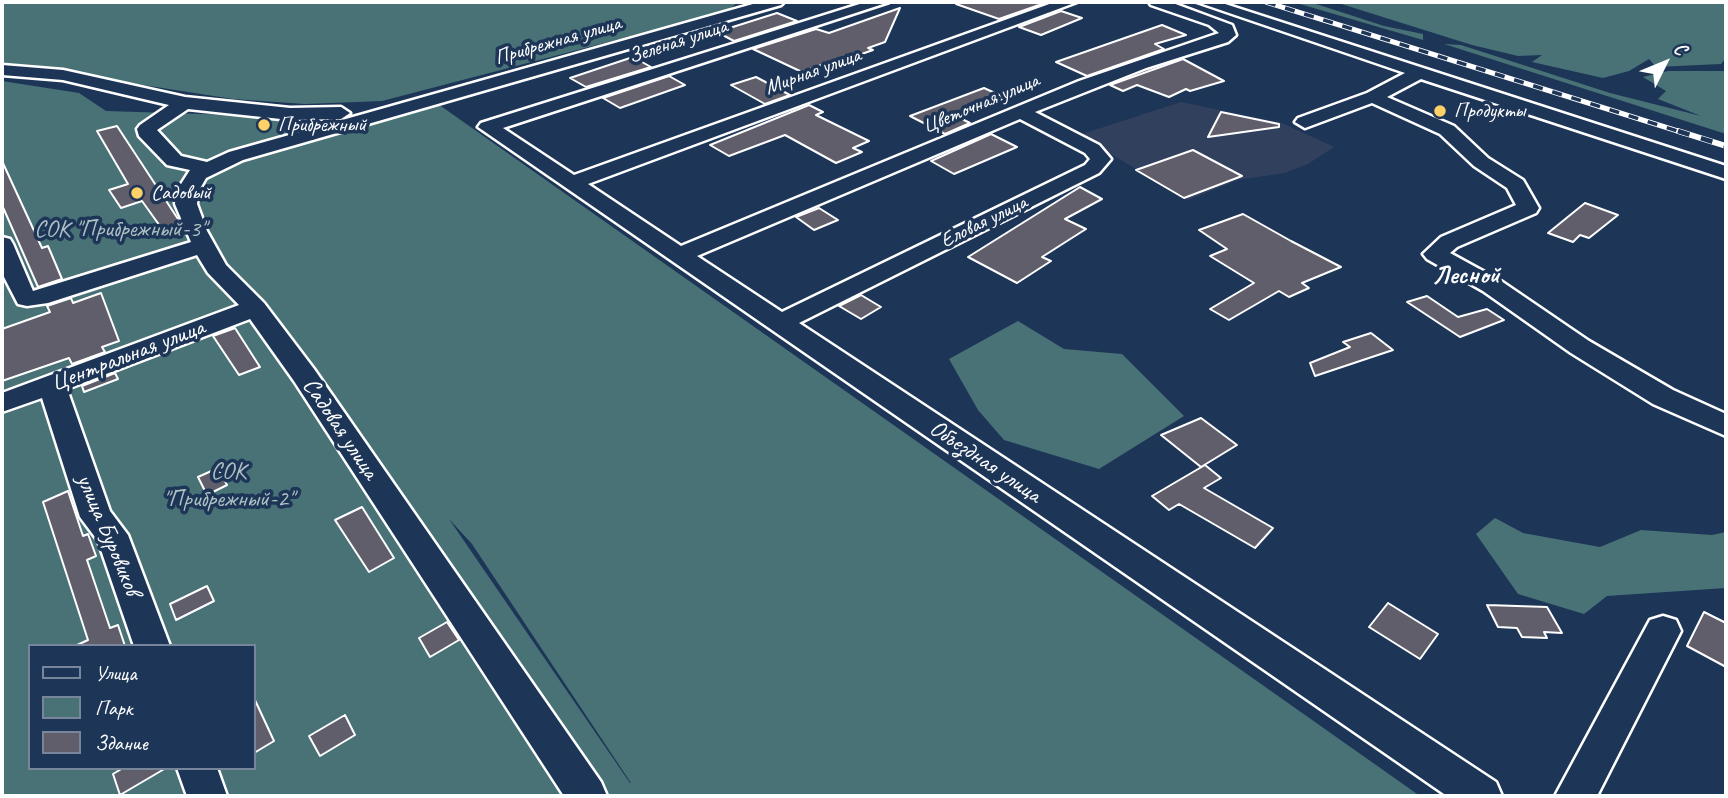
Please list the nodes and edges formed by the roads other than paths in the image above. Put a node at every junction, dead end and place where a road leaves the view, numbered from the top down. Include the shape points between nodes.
1 (776, 2) edge
2 (881, 2) edge
3 (1069, 2) edge
4 (1156, 2) edge
5 (1205, 2) edge
6 (2, 70) edge
7 (1420, 72) junction
8 (1373, 97) junction
9 (185, 103) junction
10 (393, 109) junction
11 (1020, 112) junction
12 (1305, 122) dead end
13 (488, 127) joint
14 (208, 168) junction
15 (1726, 173) edge
16 (572, 183) junction
17 (2, 244) edge
18 (203, 246) junction
19 (679, 255) junction
20 (255, 308) junction
21 (779, 323) junction
22 (52, 384) junction
23 (2, 403) edge
24 (1726, 426) edge
25 (1663, 631) dead end
26 (151, 644) edge
27 (198, 770) edge
28 (207, 796) edge
29 (587, 796) edge
30 (1482, 796) edge
31 (1575, 796) edge

1 - 10 street, Прибрежная улица
2 - 13 street, Зеленая улица
3 - 16 street, Мирная улица
4 - 11 street, Цветочная улица via 1214,22 1226,29 1227,35
5 - 7 street
6 - 9 street via 63,75
7 - 8 street
7 - 15 street
8 - 12 street
8 - 24 street via 1447,130 1481,162 1516,184 1528,208 1449,243 1435,254 1663,397
9 - 10 street via 290,114
9 - 14 street via 158,118 147,129 149,136 174,161
10 - 14 street
11 - 19 street, Цветочная улица
11 - 21 street, Еловая улица via 1092,149 1101,159 1092,169
13 - 16 street, Объездная улица
14 - 18 street, Садовая улица via 191,183 186,204
16 - 19 street, Объездная улица
17 - 18 street via 27,299
18 - 20 street, Садовая улица via 216,268
19 - 21 street, Объездная улица
20 - 22 street, Центральная улица
20 - 29 street, Садовая улица
21 - 30 street, Объездная улица
22 - 23 street, Центральная улица
22 - 26 street, улица Буровиков via 96,517 112,536
25 - 31 street
27 - 28 street

